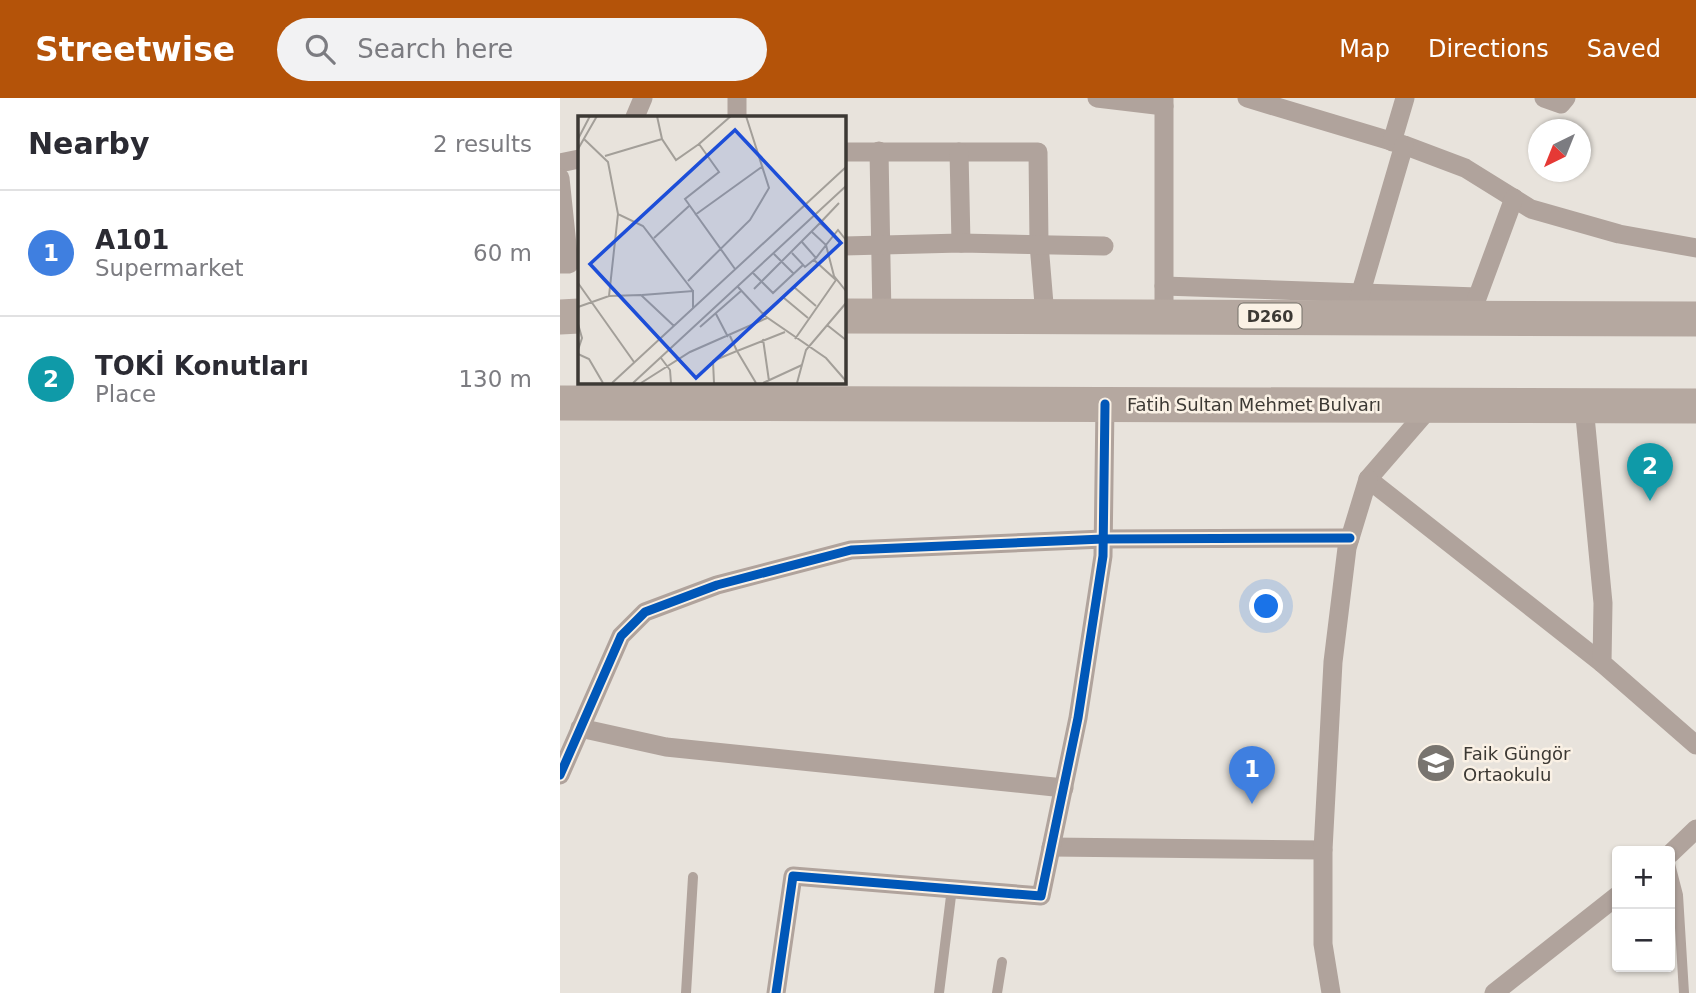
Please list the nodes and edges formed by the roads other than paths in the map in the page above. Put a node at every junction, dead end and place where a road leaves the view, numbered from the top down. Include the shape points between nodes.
1 (643, 98) edge
2 (737, 98) edge
3 (1097, 98) edge
4 (1247, 98) edge
5 (1405, 98) edge
6 (1544, 98) edge
7 (1566, 98) edge
8 (1164, 102) edge
9 (635, 116) edge
10 (737, 116) edge
11 (1398, 144) junction
12 (878, 151) junction
13 (845, 152) edge
14 (959, 152) junction
15 (578, 159) edge
16 (560, 163) edge
17 (560, 178) edge
18 (1514, 198) junction
19 (961, 243) junction
20 (880, 244) junction
21 (1039, 244) junction
22 (845, 246) edge
23 (1104, 246) dead end
24 (1696, 248) edge
25 (569, 264) edge
26 (1164, 301) junction
27 (1357, 304) junction
28 (1474, 307) junction
29 (578, 316) edge
30 (845, 316) edge
31 (1045, 316) junction
32 (560, 317) edge
33 (882, 317) junction
34 (1696, 319) edge
35 (560, 403) edge
36 (1105, 404) junction
37 (1433, 404) junction
38 (1584, 406) junction
39 (1696, 406) edge
40 (1368, 479) junction
41 (1350, 538) junction
42 (1103, 539) junction
43 (1602, 663) junction
44 (580, 728) junction
45 (1696, 745) edge
46 (560, 775) edge
47 (1064, 788) junction
48 (1696, 829) edge
49 (1051, 847) junction
50 (1675, 849) edge
51 (1323, 850) junction
52 (693, 877) dead end
53 (1675, 879) edge
54 (952, 888) junction
55 (1612, 900) edge
56 (1002, 962) dead end
57 (686, 993) edge
58 (776, 993) edge
59 (939, 993) edge
60 (996, 993) edge
61 (1331, 993) edge
62 (1494, 993) edge
63 (1684, 993) edge

1 - 9 street
2 - 10 street
3 - 8 street
4 - 11 street
5 - 11 street
6 - 7 street via 1561,104
8 - 26 street
11 - 18 street via 1465,168
11 - 27 street
12 - 13 street
12 - 14 street
12 - 20 street
14 - 19 street
14 - 21 street via 1038,152
15 - 16 street
17 - 25 street
18 - 24 street via 1531,209 1619,234
18 - 28 street
19 - 20 street
19 - 21 street
20 - 22 street
20 - 33 street
21 - 23 street
21 - 31 street
26 - 27 highway, D260
26 - 31 highway, D260
27 - 28 highway, D260
28 - 34 highway, D260
29 - 32 highway
30 - 33 highway, D260
31 - 33 highway, D260
35 - 36 highway, Fatih Sultan Mehmet Bulvarı
36 - 37 highway, Fatih Sultan Mehmet Bulvarı
36 - 42 street
37 - 38 highway, Fatih Sultan Mehmet Bulvarı
37 - 40 street
38 - 39 highway, Fatih Sultan Mehmet Bulvarı
38 - 43 street via 1603,603
40 - 41 street
40 - 43 street
41 - 42 street
41 - 51 street via 1333,662
42 - 44 street via 852,550 717,585 645,612 621,636
42 - 47 street
43 - 45 street
44 - 46 street
44 - 47 street via 666,747
47 - 49 street
48 - 50 street
49 - 51 street
49 - 54 street via 1041,895
51 - 61 street via 1323,944
52 - 57 lane
53 - 63 lane
54 - 58 street via 793,876
54 - 59 lane
55 - 62 street
56 - 60 lane

